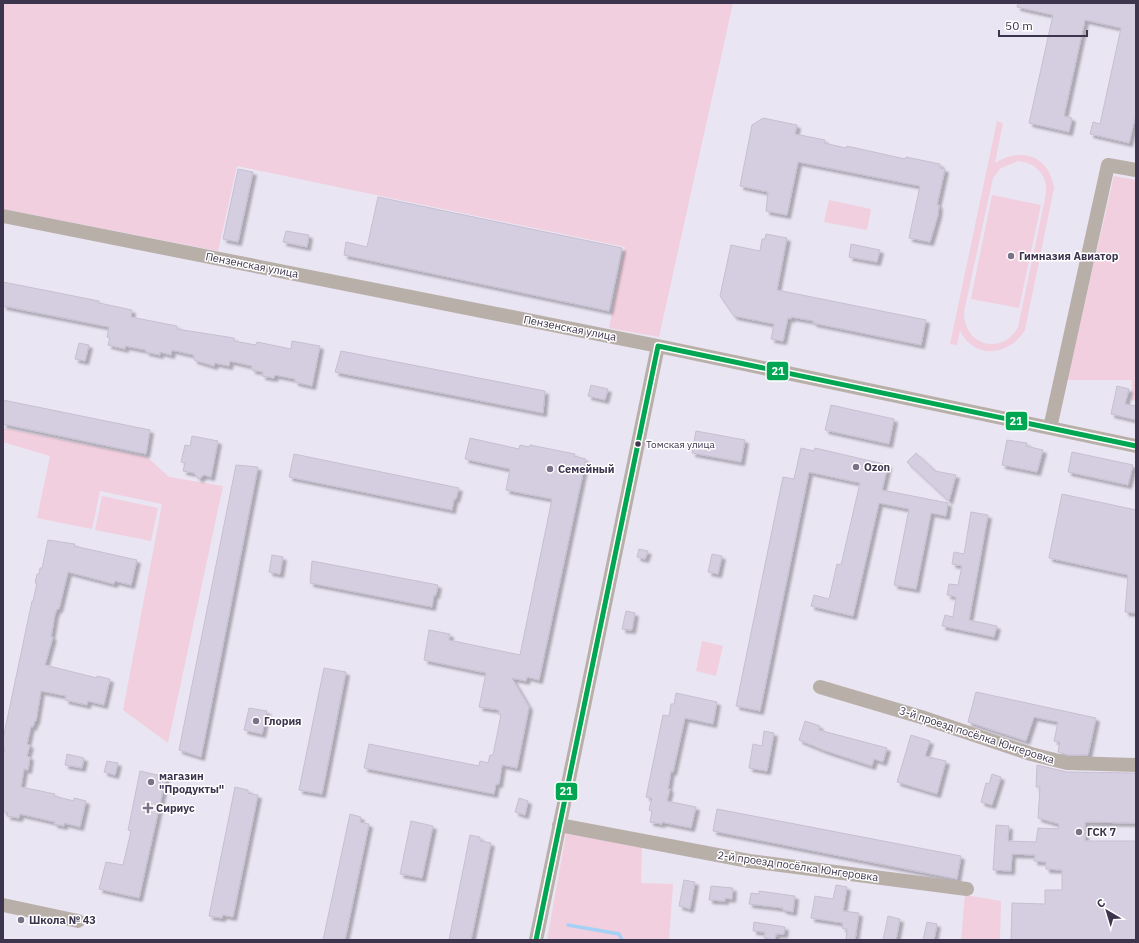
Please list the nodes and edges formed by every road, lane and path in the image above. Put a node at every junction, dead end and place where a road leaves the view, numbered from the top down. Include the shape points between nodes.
1 (1136, 170) edge
2 (3, 216) edge
3 (658, 346) junction
4 (1050, 428) junction
5 (1136, 446) edge
6 (820, 687) dead end
7 (1136, 765) edge
8 (559, 825) junction
9 (967, 889) dead end
10 (3, 905) edge
11 (78, 922) dead end
12 (536, 940) edge

1 - 4 street via 1108,165
2 - 3 street, Пензенская улица
3 - 4 street, Пензенская улица
3 - 8 street
4 - 5 street, Пензенская улица
6 - 7 street, 3-й проезд посёлка Юнгеровка via 1067,763
8 - 9 street, 2-й проезд посёлка Юнгеровка via 749,861
8 - 12 street
10 - 11 street

